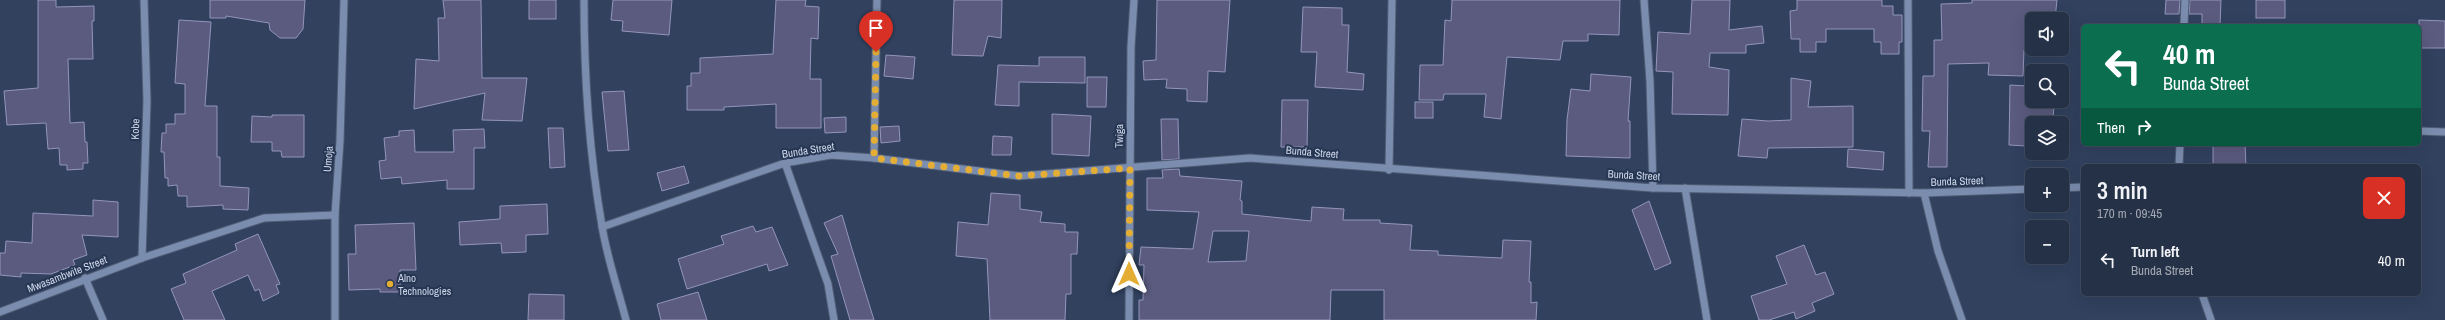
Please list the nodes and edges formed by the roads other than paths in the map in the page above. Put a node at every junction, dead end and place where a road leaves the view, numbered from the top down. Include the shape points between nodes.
1 (144, 0) edge
2 (344, 0) edge
3 (584, 0) edge
4 (877, 0) edge
5 (1134, 0) edge
6 (1392, 0) edge
7 (1644, 0) edge
8 (1908, 0) edge
9 (2185, 0) edge
10 (2184, 24) edge
11 (2421, 131) edge
12 (2445, 132) edge
13 (2180, 146) edge
14 (874, 158) junction
15 (785, 163) junction
16 (2179, 164) edge
17 (1130, 168) junction
18 (1389, 170) junction
19 (2081, 187) edge
20 (1653, 188) junction
21 (1685, 188) junction
22 (2069, 188) edge
23 (2025, 189) edge
24 (1909, 193) junction
25 (1924, 194) junction
26 (335, 215) junction
27 (602, 227) junction
28 (142, 258) junction
29 (85, 278) junction
30 (2203, 296) edge
31 (0, 312) edge
32 (103, 320) edge
33 (335, 320) edge
34 (626, 320) edge
35 (834, 320) edge
36 (1129, 320) edge
37 (1707, 320) edge
38 (1962, 320) edge
39 (2211, 320) edge

1 - 28 street, Kobe via 147,101
2 - 26 street, Umoja
3 - 27 street via 584,48
4 - 14 street
5 - 17 street, Twiga
6 - 18 street
7 - 20 street via 1650,81
8 - 24 street
9 - 10 street
11 - 12 street
13 - 16 street
14 - 15 street, Bunda Street via 831,155
14 - 17 street, Bunda Street via 1018,176
15 - 27 street, Bunda Street
15 - 35 street via 828,284
17 - 18 street, Bunda Street via 1250,158
17 - 36 street, Twiga
18 - 20 street, Bunda Street
19 - 22 street
20 - 21 street, Bunda Street
21 - 24 street, Bunda Street
21 - 37 street
23 - 25 street, Bunda Street
24 - 25 street, Bunda Street
25 - 38 street via 1938,252
26 - 28 street, Mwasambwite Street via 264,218
26 - 33 street, Umoja
27 - 34 street
28 - 29 street, Mwasambwite Street
29 - 31 street, Mwasambwite Street
29 - 32 street
30 - 39 street

